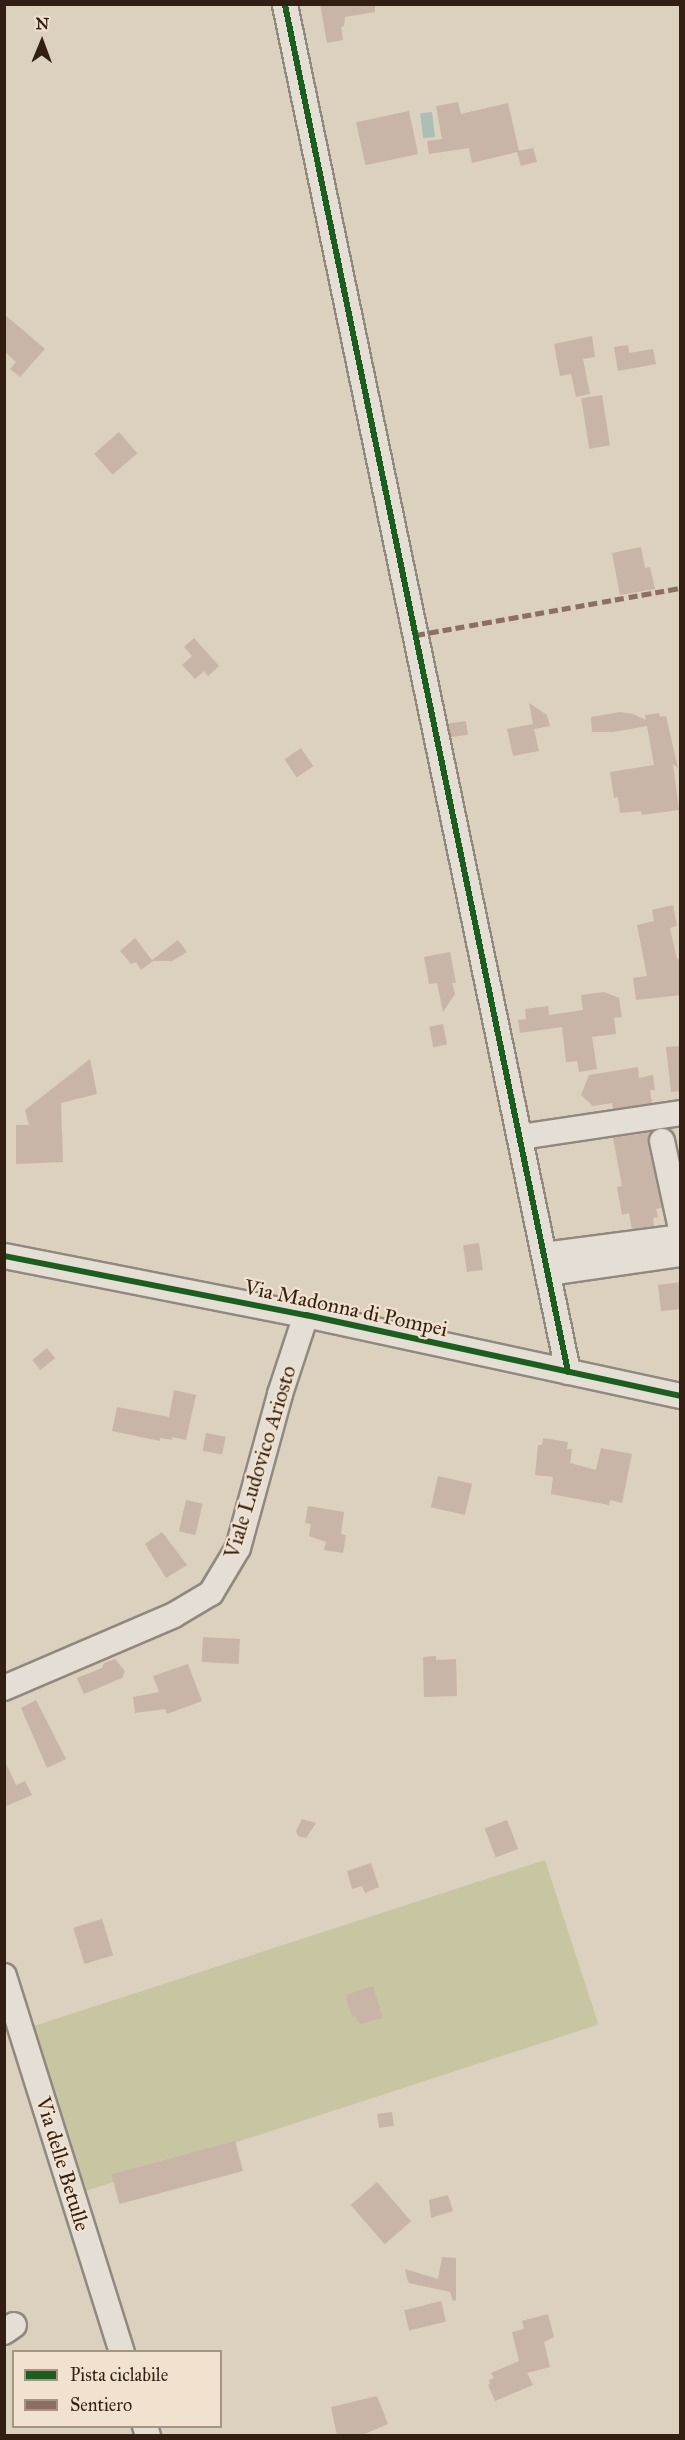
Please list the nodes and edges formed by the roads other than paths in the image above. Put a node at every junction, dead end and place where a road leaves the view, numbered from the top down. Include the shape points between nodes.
1 (285, 5) edge
2 (681, 1113) edge
3 (520, 1137) junction
4 (662, 1141) dead end
5 (681, 1224) edge
6 (681, 1237) edge
7 (681, 1254) edge
8 (4, 1256) edge
9 (546, 1264) junction
10 (306, 1315) junction
11 (568, 1371) junction
12 (681, 1396) edge
13 (4, 1688) edge
14 (4, 1976) edge
15 (121, 2350) edge

1 - 3 street
2 - 3 street
3 - 9 street
4 - 5 street
6 - 9 street
7 - 9 street
8 - 10 street, Via Madonna di Pompei
9 - 11 street
10 - 11 street, Via Madonna di Pompei
10 - 13 street, Viale Ludovico Ariosto via 238,1548 211,1593 174,1615
11 - 12 street, Via Madonna di Pompei
14 - 15 street, Via delle Betulle

